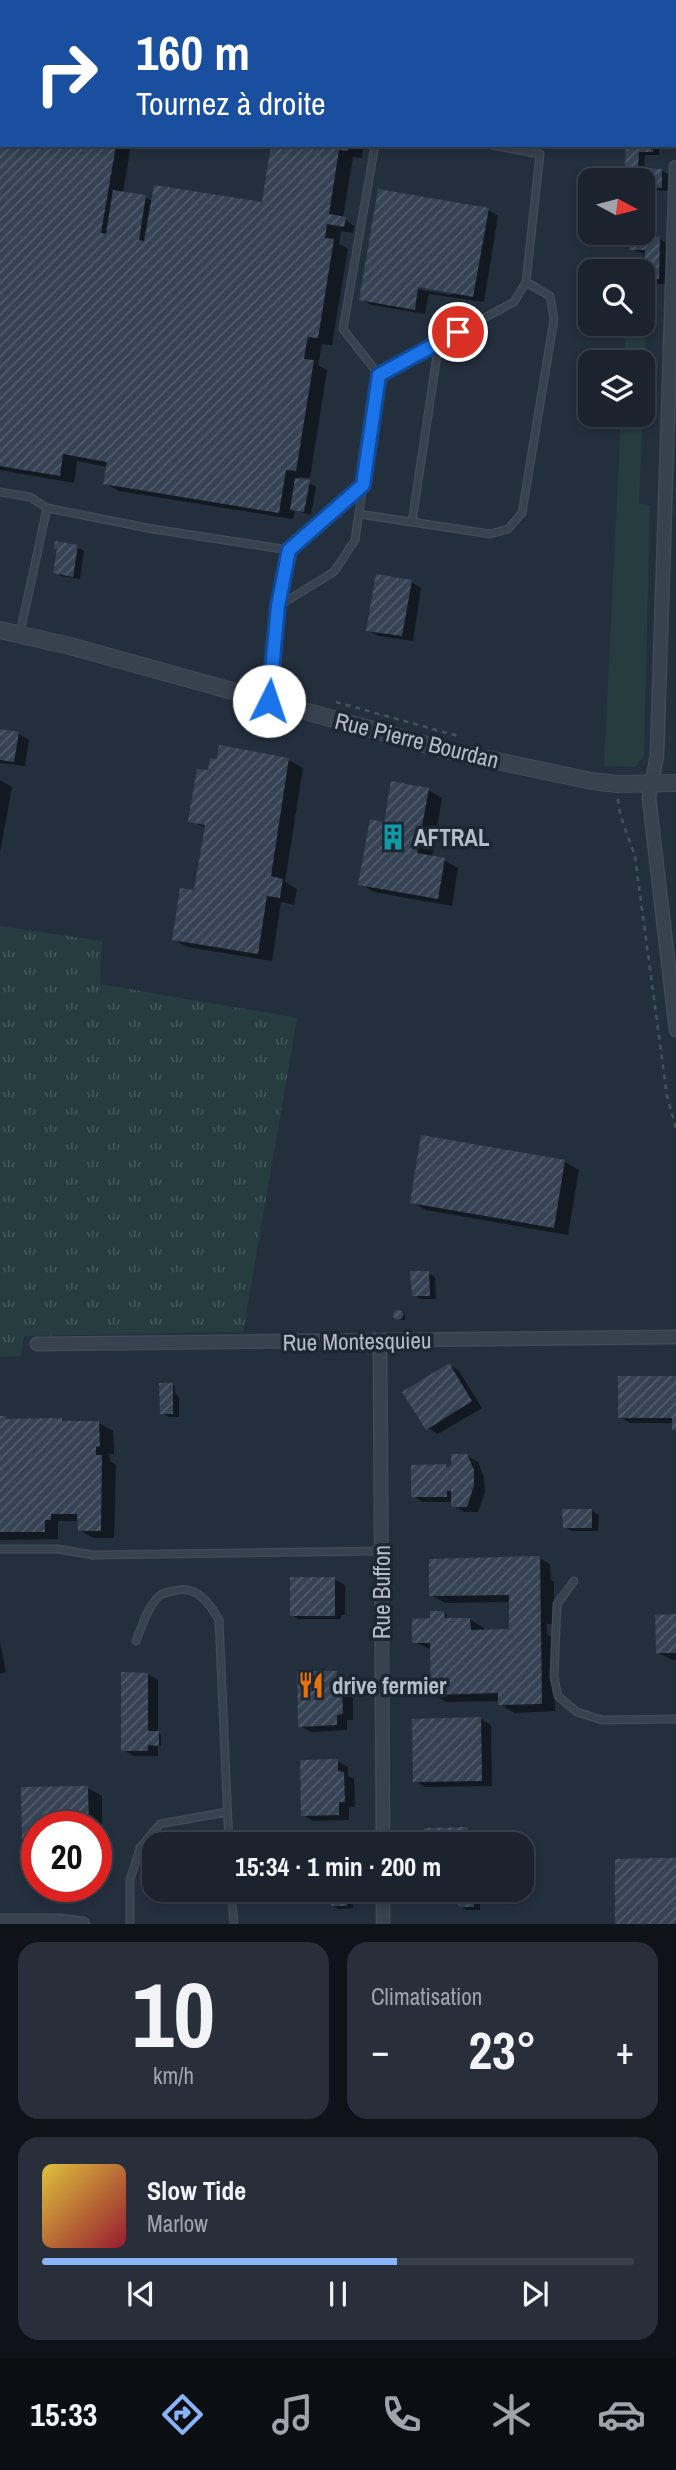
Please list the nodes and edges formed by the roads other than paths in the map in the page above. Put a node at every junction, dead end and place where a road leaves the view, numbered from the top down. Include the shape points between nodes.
1 (375, 147) edge
2 (502, 147) edge
3 (676, 167) edge
4 (526, 282) junction
5 (439, 342) junction
6 (379, 375) junction
7 (363, 485) junction
8 (0, 492) edge
9 (47, 508) junction
10 (359, 514) junction
11 (412, 522) junction
12 (289, 550) junction
13 (278, 606) junction
14 (1, 632) edge
15 (20, 634) junction
16 (269, 701) junction
17 (652, 783) junction
18 (676, 783) edge
19 (676, 1030) edge
20 (676, 1337) edge
21 (380, 1340) junction
22 (37, 1344) dead end
23 (0, 1549) edge
24 (381, 1550) junction
25 (574, 1581) dead end
26 (136, 1641) dead end
27 (676, 1719) edge
28 (227, 1812) junction
29 (228, 1832) edge
30 (383, 1832) edge
31 (232, 1902) edge
32 (383, 1902) edge
33 (0, 1921) edge
34 (83, 1924) edge
35 (130, 1924) edge
36 (234, 1924) edge
37 (383, 1924) edge

1 - 6 lane via 343,329
2 - 4 lane via 540,154
3 - 17 street via 657,755
4 - 5 lane via 514,302
4 - 11 lane via 550,296 554,319 522,513 508,529 490,534
5 - 6 lane
5 - 11 lane
6 - 7 lane
7 - 10 lane
7 - 12 lane
8 - 9 lane via 30,497
9 - 12 lane
9 - 15 lane
10 - 11 lane
10 - 13 lane via 355,540 334,572
12 - 13 lane
13 - 16 lane
14 - 15 street, Rue Pierre Bourdan
15 - 16 street, Rue Pierre Bourdan
16 - 17 street, Rue Pierre Bourdan via 449,751 592,781
17 - 18 street, Rue Pierre Bourdan
17 - 19 street via 649,799
20 - 21 street, Rue Montesquieu
21 - 22 street, Rue Montesquieu
21 - 24 street, Rue Buffon
23 - 24 lane via 58,1549 92,1555
24 - 30 street, Rue Buffon
25 - 27 lane via 557,1604 554,1677 558,1696 577,1712 602,1720
26 - 28 lane via 160,1594 180,1588 197,1592 219,1620
28 - 29 lane
28 - 35 lane via 160,1824 140,1848 130,1880
31 - 36 lane
32 - 37 street
33 - 34 street

